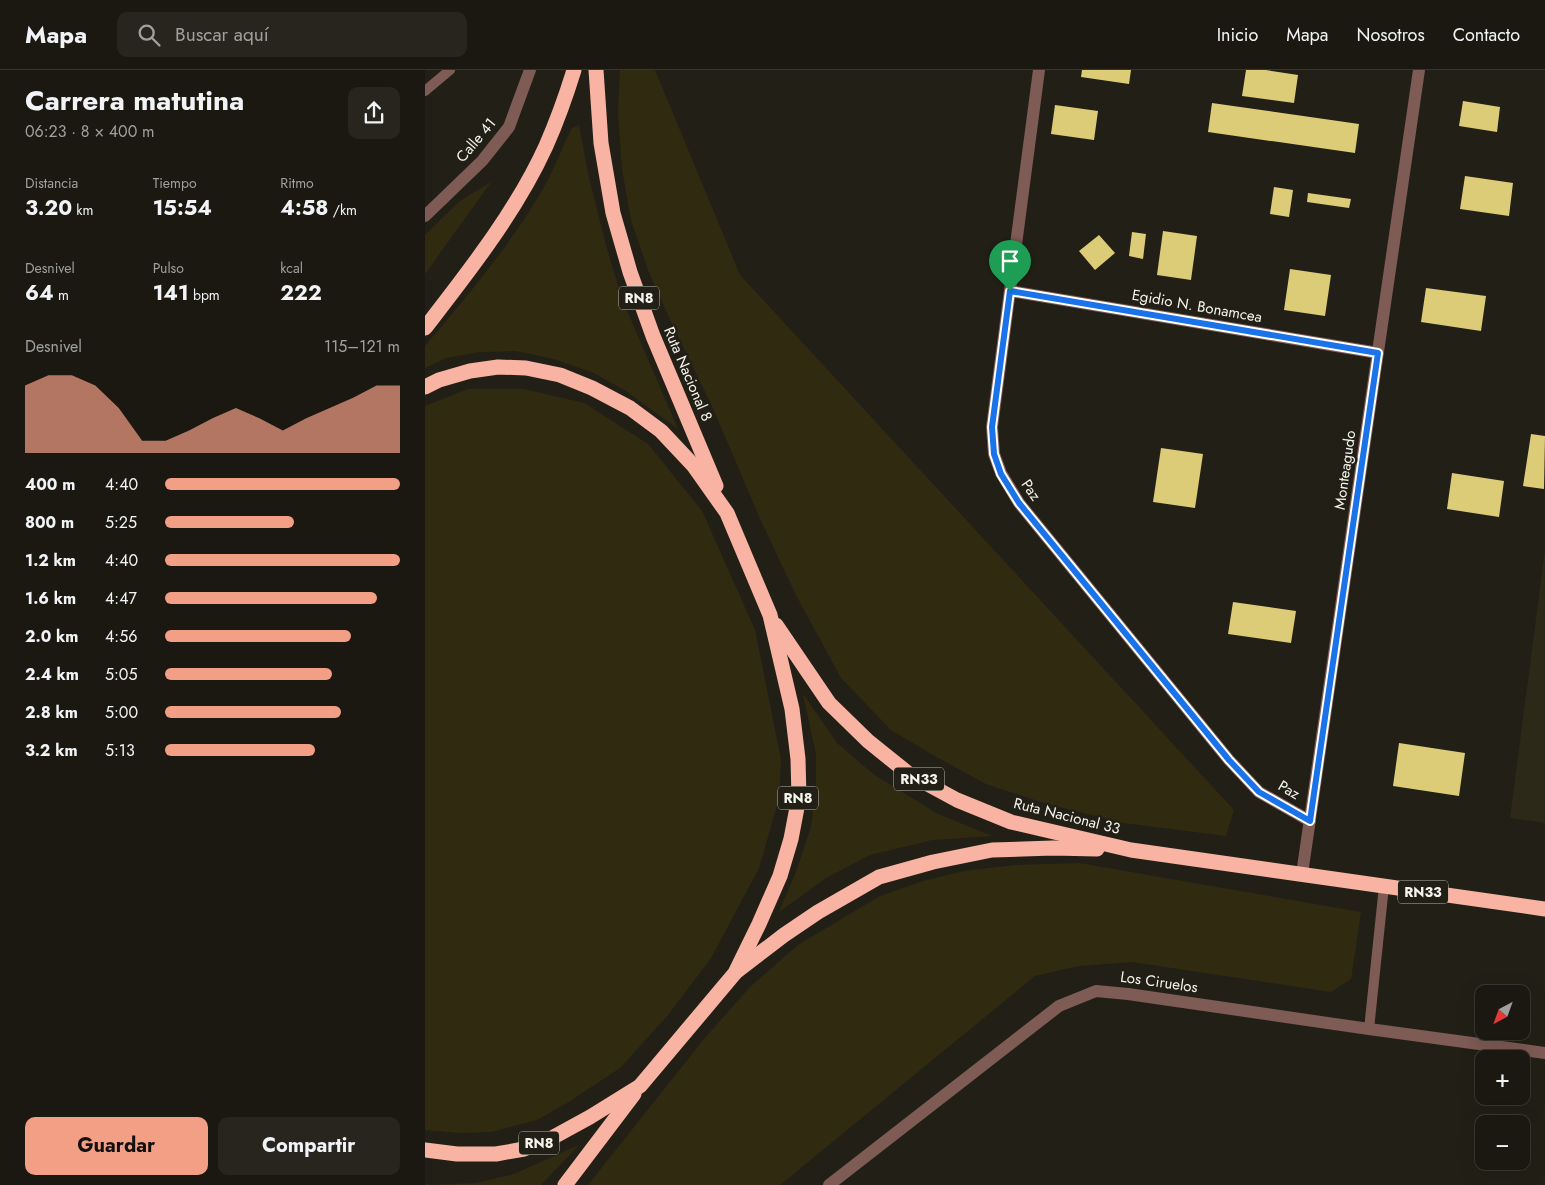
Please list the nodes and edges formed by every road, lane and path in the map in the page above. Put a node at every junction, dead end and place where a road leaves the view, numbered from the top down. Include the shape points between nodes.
1 (450, 70) edge
2 (530, 70) edge
3 (574, 70) edge
4 (596, 70) edge
5 (1039, 70) edge
6 (1419, 70) edge
7 (425, 91) edge
8 (425, 216) edge
9 (1010, 291) junction
10 (425, 328) edge
11 (1378, 353) junction
12 (425, 387) edge
13 (727, 513) junction
14 (770, 615) junction
15 (1310, 821) junction
16 (1131, 850) junction
17 (1302, 874) junction
18 (1384, 886) junction
19 (1545, 909) edge
20 (735, 973) junction
21 (1369, 1030) junction
22 (1545, 1053) edge
23 (640, 1086) junction
24 (425, 1150) edge
25 (565, 1185) edge
26 (829, 1185) edge

1 - 7 lane
2 - 8 street, Calle 41 via 509,127 482,161
3 - 10 highway via 546,147 516,201
4 - 13 highway, Ruta Nacional 8 / RN8 via 601,143 613,213 625,256 653,336
5 - 9 street, Paz
6 - 11 street, Monteagudo
9 - 11 street, Egidio N. Bonamcea
9 - 15 street, Paz via 992,427 994,454 1001,474 1019,503 1229,760 1259,792
11 - 15 street, Monteagudo
12 - 13 highway, RN8 via 470,371 498,367 526,368 584,384 630,408 661,431 693,465
13 - 14 highway, RN8
14 - 16 highway, Ruta Nacional 33 / RN33 via 829,703 868,741 909,774 957,800 1011,822
14 - 20 highway, RN8 via 792,709 799,797 791,839 779,876
15 - 17 street, Monteagudo
16 - 17 highway, RN33
16 - 20 highway, Ruta Nacional 33 / RN33 via 991,850 879,877 818,912
17 - 18 highway, RN33
18 - 19 highway, RN33
18 - 21 lane
20 - 23 highway, RN8
21 - 22 street, Los Ciruelos
21 - 26 street, Los Ciruelos via 1097,991 1059,1006
23 - 24 highway, RN8 via 582,1122 524,1149 497,1154
23 - 25 highway, RN8

